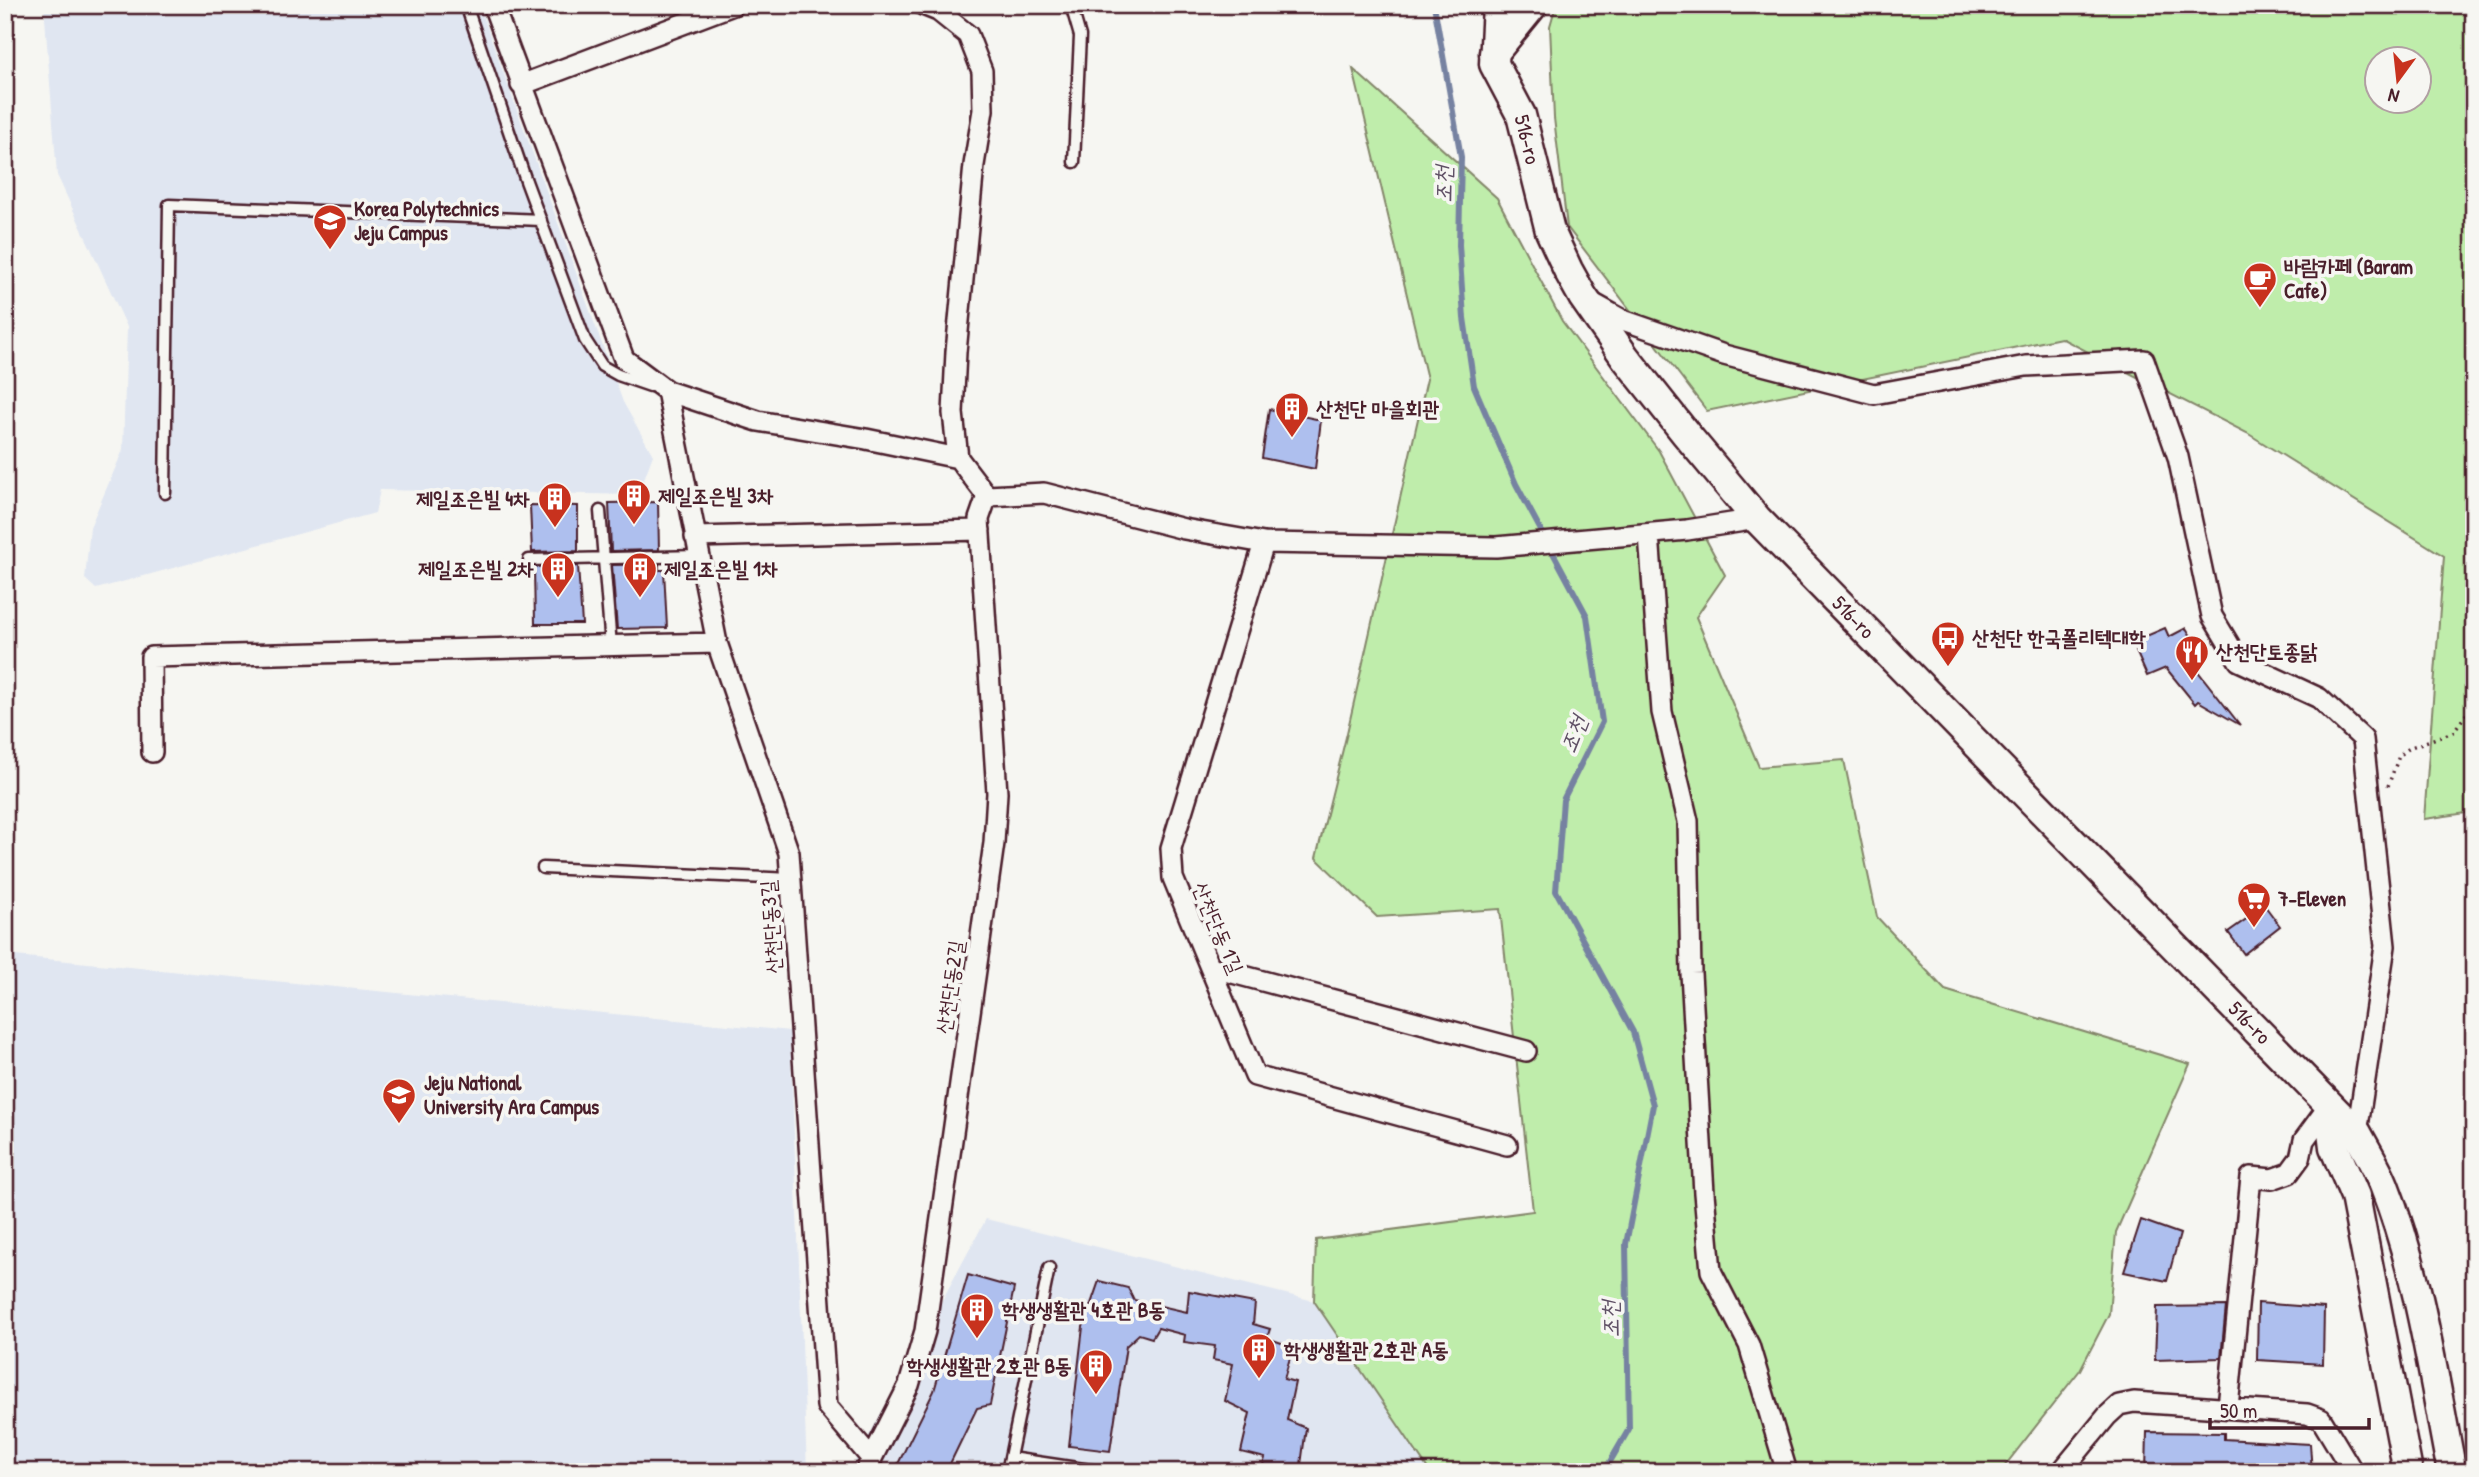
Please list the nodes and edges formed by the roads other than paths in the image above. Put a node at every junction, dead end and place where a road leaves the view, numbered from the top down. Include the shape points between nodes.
1 (466, 5) edge
2 (493, 5) edge
3 (733, 5) edge
4 (923, 5) edge
5 (1071, 5) edge
6 (1482, 5) edge
7 (1497, 5) edge
8 (1533, 5) edge
9 (1494, 52) junction
10 (521, 85) junction
11 (1074, 162) dead end
12 (541, 220) junction
13 (1583, 297) junction
14 (667, 391) junction
15 (958, 458) junction
16 (165, 493) dead end
17 (986, 496) junction
18 (600, 511) dead end
19 (1757, 519) junction
20 (980, 530) junction
21 (1649, 534) junction
22 (1264, 543) junction
23 (697, 547) junction
24 (604, 558) junction
25 (529, 560) dead end
26 (717, 643) junction
27 (611, 646) junction
28 (152, 752) dead end
29 (543, 868) dead end
30 (790, 879) junction
31 (1210, 967) junction
32 (1526, 1051) dead end
33 (2329, 1106) junction
34 (2357, 1133) junction
35 (1507, 1146) dead end
36 (1049, 1268) dead end
37 (2228, 1407) junction
38 (1010, 1458) junction
39 (868, 1466) edge
40 (1007, 1472) edge
41 (1104, 1472) edge
42 (1787, 1472) edge
43 (2061, 1472) edge
44 (2353, 1472) edge
45 (2408, 1472) edge
46 (2452, 1472) edge

1 - 12 lane
2 - 10 street
3 - 10 street
4 - 15 street via 968,35 982,71 983,110 956,352 953,413
5 - 11 lane via 1080,36
6 - 9 main road, 516-ro
7 - 9 main road, 516-ro
8 - 9 main road
9 - 13 main road, 516-ro via 1494,64 1521,115 1550,231
10 - 14 street via 624,359
12 - 14 lane via 585,340 602,366
12 - 16 lane via 169,205
13 - 19 main road, 516-ro via 1625,357
13 - 34 street via 1623,320 1724,355 1874,394 2026,366 2144,360 2178,457 2212,616 2239,661 2319,698 2363,739 2385,946
14 - 15 street via 758,421
14 - 23 street, 산천단동3길
15 - 17 street
17 - 20 street, 산천단동2길
17 - 22 street via 1044,493 1184,529
18 - 24 lane
19 - 21 street
19 - 33 main road, 516-ro
20 - 23 street
20 - 39 street, 산천단동2길 via 996,793 994,843 925,1331 909,1385
21 - 22 street via 1496,547
21 - 42 street via 1662,712 1688,821 1691,973 1711,1270 1749,1345
22 - 31 street, 산천단동 1길 via 1171,848 1173,878
23 - 24 lane
23 - 26 street, 산천단동3길
24 - 25 lane
24 - 27 lane
26 - 27 street
26 - 30 street, 산천단동3길 via 789,853
27 - 28 street via 151,657
29 - 30 lane
30 - 39 street, 산천단동3길 via 827,1406
31 - 32 street
31 - 35 street, 산천단동 1길 via 1255,1076
33 - 34 main road, 516-ro
33 - 37 street via 2304,1140 2300,1158 2289,1173 2272,1179 2251,1177
33 - 45 main road via 2334,1147 2355,1196
34 - 46 main road, 516-ro via 2383,1183 2402,1237
36 - 38 lane
37 - 43 street via 2119,1405
37 - 44 street via 2321,1419
38 - 40 lane
38 - 41 lane

